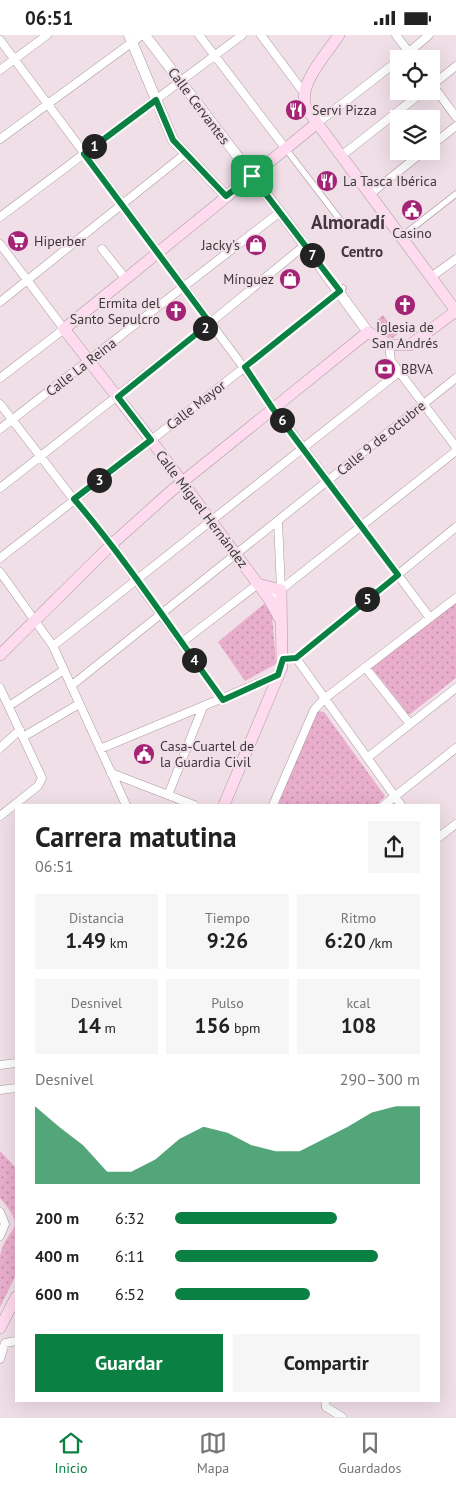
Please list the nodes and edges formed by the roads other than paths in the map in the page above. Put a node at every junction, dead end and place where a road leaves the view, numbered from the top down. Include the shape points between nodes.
1 (47, 35) edge
2 (143, 35) edge
3 (200, 35) edge
4 (242, 35) edge
5 (261, 35) edge
6 (339, 35) edge
7 (396, 35) edge
8 (429, 35) edge
9 (131, 39) edge
10 (0, 41) edge
11 (407, 50) edge
12 (416, 50) edge
13 (215, 55) junction
14 (14, 60) junction
15 (456, 66) edge
16 (390, 67) edge
17 (0, 70) edge
18 (440, 78) edge
19 (180, 81) junction
20 (304, 93) junction
21 (440, 95) edge
22 (156, 100) junction
23 (412, 100) edge
24 (47, 105) junction
25 (456, 117) edge
26 (316, 124) junction
27 (456, 126) edge
28 (0, 139) edge
29 (440, 139) edge
30 (286, 149) junction
31 (84, 154) junction
32 (185, 154) junction
33 (340, 156) junction
34 (413, 160) edge
35 (252, 176) junction
36 (456, 194) edge
37 (369, 195) junction
38 (226, 196) junction
39 (122, 206) junction
40 (280, 212) junction
41 (0, 217) edge
42 (344, 225) dead end
43 (401, 237) junction
44 (0, 244) edge
45 (306, 247) junction
46 (102, 249) dead end
47 (158, 253) junction
48 (456, 259) edge
49 (431, 277) junction
50 (126, 279) junction
51 (27, 281) junction
52 (183, 287) junction
53 (341, 290) junction
54 (0, 302) edge
55 (456, 311) edge
56 (210, 323) junction
57 (64, 329) junction
58 (368, 332) junction
59 (389, 345) junction
60 (89, 362) junction
61 (245, 367) junction
62 (399, 371) junction
63 (0, 378) edge
64 (456, 378) edge
65 (118, 397) junction
66 (0, 404) edge
67 (424, 404) junction
68 (273, 409) junction
69 (12, 420) junction
70 (0, 429) edge
71 (151, 440) junction
72 (456, 447) edge
73 (303, 448) junction
74 (456, 451) edge
75 (41, 455) junction
76 (328, 481) junction
77 (182, 482) junction
78 (0, 488) edge
79 (74, 499) junction
80 (210, 521) junction
81 (278, 521) junction
82 (362, 526) junction
83 (456, 527) edge
84 (112, 544) junction
85 (236, 554) junction
86 (0, 558) edge
87 (0, 572) edge
88 (398, 575) junction
89 (136, 581) junction
90 (258, 584) junction
91 (281, 590) junction
92 (456, 598) edge
93 (269, 599) junction
94 (160, 614) junction
95 (430, 618) junction
96 (34, 619) junction
97 (280, 619) junction
98 (181, 643) junction
99 (53, 646) junction
100 (0, 655) edge
101 (296, 658) junction
102 (283, 659) junction
103 (365, 667) junction
104 (64, 670) junction
105 (278, 675) junction
106 (71, 686) junction
107 (0, 688) edge
108 (456, 688) edge
109 (324, 699) junction
110 (223, 700) junction
111 (80, 704) junction
112 (9, 706) junction
113 (203, 707) junction
114 (410, 724) junction
115 (21, 734) junction
116 (0, 748) edge
117 (456, 748) edge
118 (100, 749) junction
119 (367, 758) junction
120 (111, 773) junction
121 (168, 795) junction
122 (394, 797) junction
123 (15, 804) edge
124 (15, 804) edge
125 (126, 804) edge
126 (191, 804) edge
127 (224, 804) edge
128 (273, 804) edge
129 (385, 804) edge
130 (400, 804) edge
131 (0, 816) edge
132 (456, 824) edge
133 (440, 836) edge
134 (15, 1063) edge
135 (0, 1065) edge
136 (15, 1088) edge
137 (0, 1090) edge
138 (0, 1213) edge
139 (0, 1236) edge
140 (15, 1299) edge
141 (0, 1328) edge
142 (15, 1341) edge
143 (0, 1359) edge
144 (325, 1402) edge
145 (342, 1417) edge

1 - 14 street
2 - 9 street
2 - 19 street, Calle Cervantes
3 - 13 street
4 - 13 street
5 - 20 street
6 - 20 main road
7 - 11 street
8 - 12 street
9 - 22 street
9 - 24 street
10 - 14 street
13 - 19 street
13 - 30 street
14 - 17 street
14 - 24 street
15 - 18 street
16 - 26 street
19 - 22 street
19 - 35 street, Calle Cervantes
20 - 26 main road via 306,108
21 - 25 street
22 - 31 street
22 - 32 street via 173,140
23 - 33 street
24 - 28 street
24 - 31 street
26 - 30 main road
26 - 33 main road
27 - 29 street
30 - 35 main road
30 - 42 street
31 - 39 street
31 - 41 street
32 - 38 street
32 - 39 street
33 - 37 main road
34 - 37 street
35 - 38 main road
35 - 40 street, Calle Cervantes
36 - 43 street
37 - 43 main road
38 - 47 main road
39 - 47 street
39 - 51 street
40 - 45 street, Calle Cervantes
40 - 52 street, Calle La Reina
43 - 49 main road
44 - 51 street, Calle Miguel Hernández
45 - 53 street, Calle Cervantes
45 - 56 street
46 - 50 street
47 - 50 main road
47 - 52 street
48 - 49 street
49 - 55 main road
50 - 57 main road
51 - 54 street
51 - 57 street, Calle Miguel Hernández
52 - 56 street
52 - 60 street, Calle La Reina
53 - 58 street, Calle Cervantes
53 - 61 street, Calle Mayor
55 - 59 main road via 410,345
56 - 61 street
56 - 65 street
57 - 60 main road, Calle Miguel Hernández
57 - 63 street
58 - 59 main road
58 - 68 main road
59 - 62 street via 392,361
60 - 65 main road, Calle Miguel Hernández
60 - 69 street, Calle La Reina
61 - 68 street
61 - 71 street, Calle Mayor
62 - 67 street
62 - 73 street
64 - 67 street, Calle 9 de octubre
65 - 71 main road, Calle Miguel Hernández
65 - 75 street
66 - 69 street
67 - 72 street
67 - 76 street, Calle 9 de octubre
68 - 73 street
68 - 77 main road
69 - 70 street, Calle La Reina
69 - 75 street
71 - 77 main road, Calle Miguel Hernández
71 - 79 street, Calle Mayor
73 - 76 street
73 - 80 street
74 - 82 street
75 - 78 street
75 - 79 street
76 - 81 street, Calle 9 de octubre
76 - 82 street
77 - 80 main road, Calle Miguel Hernández
77 - 84 main road
79 - 84 street
79 - 86 street, Calle Mayor
80 - 85 main road, Calle Miguel Hernández
80 - 89 street
81 - 85 street, Calle 9 de octubre
81 - 91 street
82 - 88 street
82 - 91 street
83 - 88 street
84 - 89 street
84 - 96 main road
85 - 90 main road, Calle Miguel Hernández
85 - 94 street, Calle 9 de octubre
87 - 96 street
88 - 95 street
88 - 101 street
89 - 94 street
89 - 99 street
90 - 91 main road
90 - 93 main road, Calle Miguel Hernández
90 - 98 street
91 - 93 street
91 - 97 main road
92 - 95 street
93 - 97 main road, Calle Miguel Hernández
94 - 98 street
94 - 106 street, Calle 9 de octubre
95 - 103 street
96 - 99 street
96 - 100 main road
97 - 102 main road
98 - 110 street
99 - 104 street
101 - 102 street
101 - 109 street
102 - 105 main road
103 - 109 street
103 - 114 street
104 - 106 street
104 - 112 street
105 - 110 street
105 - 127 main road
106 - 111 street
107 - 112 street
108 - 114 street
109 - 119 street
109 - 128 street via 314,710
110 - 113 street
111 - 115 street
111 - 118 street
112 - 115 street
113 - 118 street
113 - 121 street
114 - 119 street
115 - 116 street
115 - 123 street via 42,778 38,786
117 - 122 street
118 - 120 street
119 - 122 street
120 - 121 street
120 - 125 street
121 - 126 street
122 - 129 street
122 - 130 street
124 - 131 street
132 - 133 street
134 - 135 street
136 - 137 street
138 - 139 street via 5,1223
140 - 141 main road
142 - 143 street via 5,1343
144 - 145 street via 326,1407

